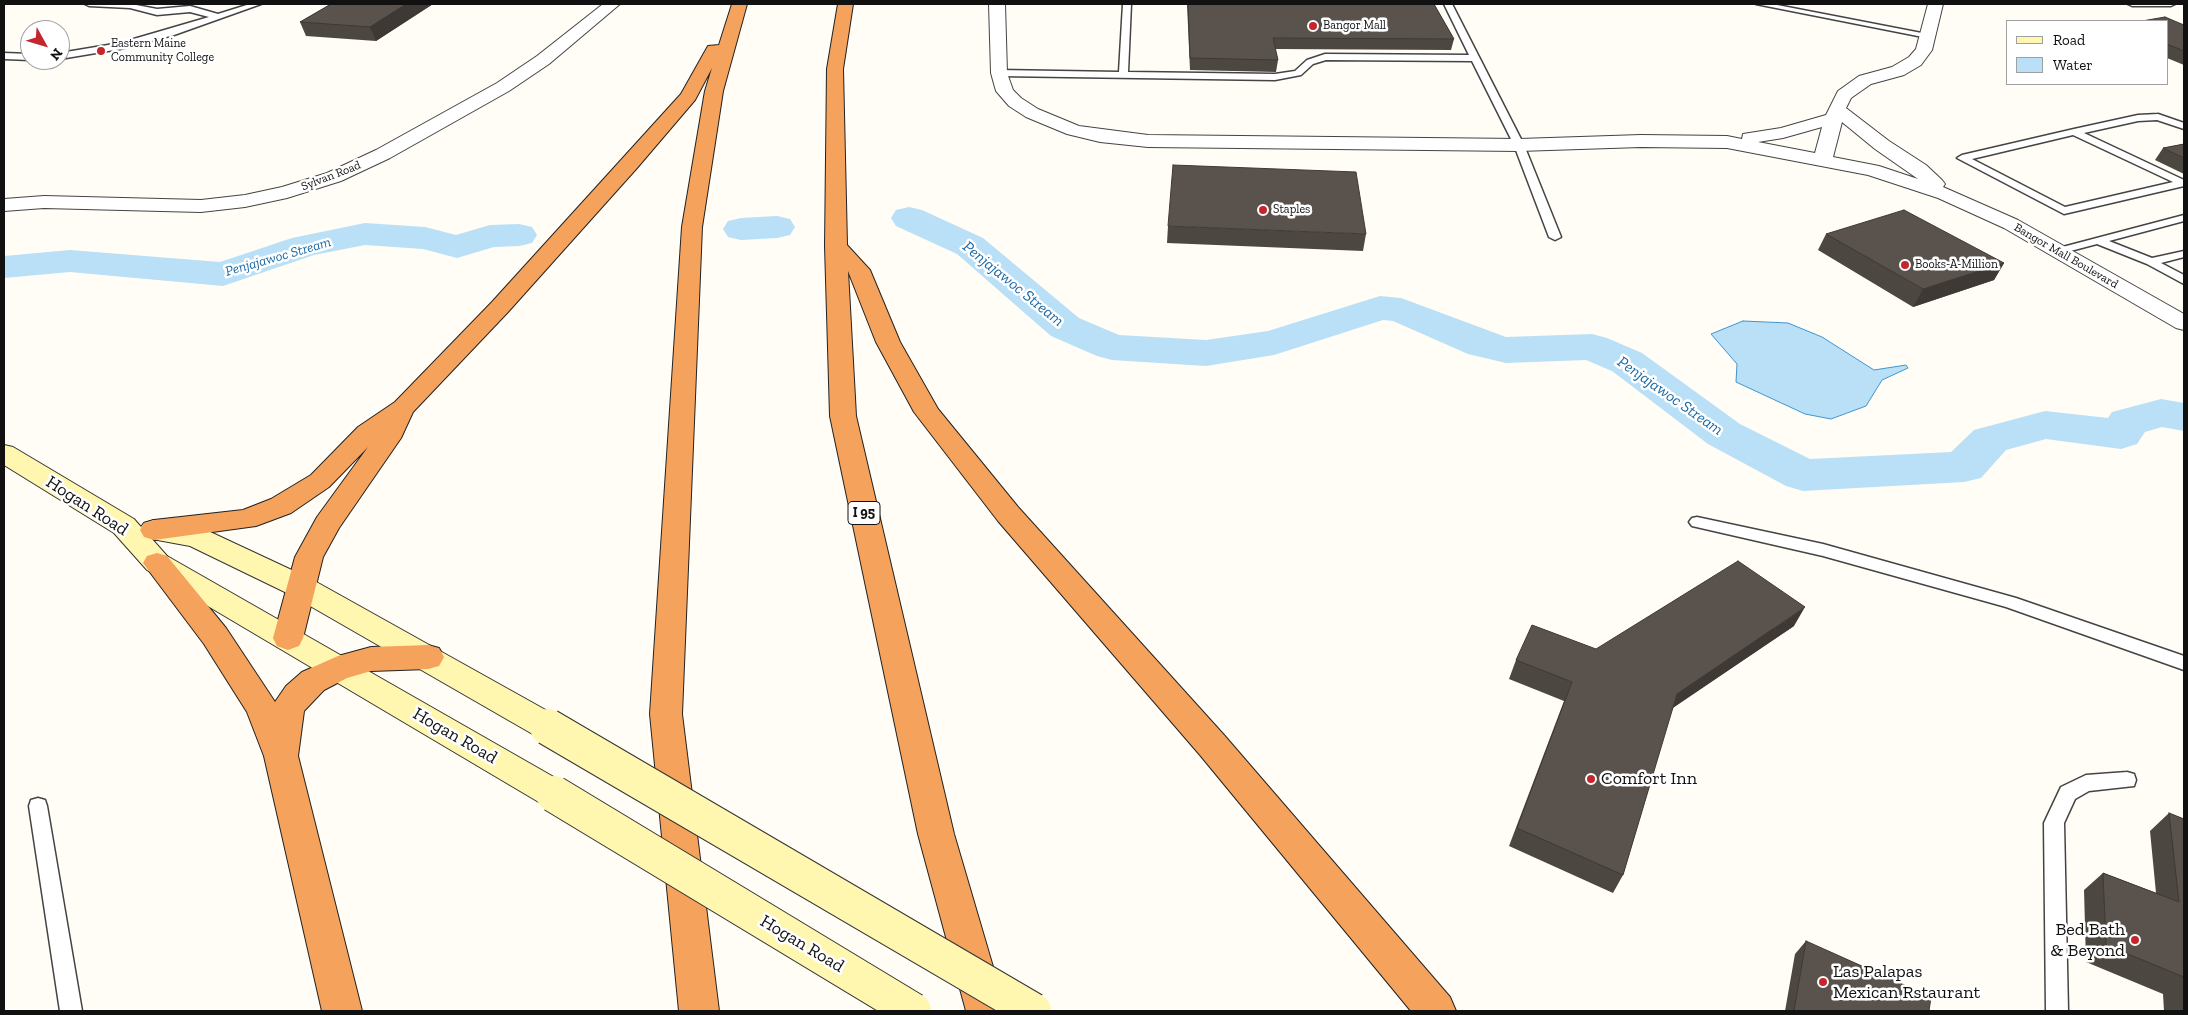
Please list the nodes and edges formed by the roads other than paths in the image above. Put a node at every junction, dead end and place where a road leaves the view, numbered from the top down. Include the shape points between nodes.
1 (89, 4) edge
2 (256, 4) edge
3 (612, 4) edge
4 (738, 4) edge
5 (846, 4) edge
6 (997, 4) edge
7 (1127, 4) edge
8 (1448, 4) edge
9 (1760, 4) edge
10 (1936, 4) edge
11 (2132, 4) edge
12 (2171, 4) edge
13 (2176, 4) edge
14 (2184, 4) edge
15 (191, 6) edge
16 (217, 17) junction
17 (1928, 35) junction
18 (70, 54) edge
19 (4, 56) edge
20 (20, 57) edge
21 (1475, 58) junction
22 (999, 73) junction
23 (1123, 75) junction
24 (1835, 113) junction
25 (2184, 126) edge
26 (2074, 132) junction
27 (1727, 142) junction
28 (1519, 145) junction
29 (1822, 158) junction
30 (1945, 194) junction
31 (4, 205) edge
32 (2184, 218) edge
33 (1555, 237) dead end
34 (2100, 241) junction
35 (836, 246) junction
36 (2059, 251) junction
37 (2184, 254) edge
38 (2151, 262) junction
39 (2184, 280) edge
40 (2184, 323) edge
41 (404, 407) junction
42 (4, 453) edge
43 (1697, 522) dead end
44 (154, 530) joint
45 (158, 563) junction
46 (302, 587) junction
47 (288, 638) junction
48 (428, 657) junction
49 (2184, 663) edge
50 (338, 668) junction
51 (282, 756) junction
52 (2127, 780) dead end
53 (38, 806) dead end
54 (71, 1011) edge
55 (342, 1011) edge
56 (700, 1011) edge
57 (913, 1011) edge
58 (986, 1011) edge
59 (1033, 1011) edge
60 (1436, 1011) edge
61 (2056, 1011) edge

1 - 15 lane via 130,6 157,12
2 - 16 lane
3 - 31 street, Sylvan Road via 543,60 503,87 383,154 334,177 287,192 200,206 44,202
4 - 41 highway via 689,96 506,300
4 - 56 highway via 714,91 692,226 666,714
5 - 35 highway, I 95 via 835,69
6 - 22 street
7 - 23 lane
8 - 21 lane
9 - 17 lane
10 - 17 street
11 - 12 lane
13 - 14 lane
15 - 16 lane
16 - 18 lane via 134,43
17 - 24 street via 1924,50 1912,64 1865,80 1844,95
19 - 20 lane
21 - 23 lane via 1325,57 1310,62 1298,73 1275,78
21 - 28 lane
22 - 23 lane
22 - 28 street via 1005,91 1032,114 1073,130 1100,136 1148,141
24 - 27 street via 1783,134
24 - 29 street
24 - 30 street via 1919,170
25 - 26 lane via 2158,117 2138,118
26 - 26 lane via 1962,158 2064,211 2183,183
27 - 28 street
27 - 29 street
28 - 33 lane
29 - 30 street via 1872,170
30 - 36 street, Bangor Mall Boulevard via 2011,224
32 - 34 lane
34 - 36 lane
34 - 38 lane
35 - 58 highway, I 95 via 842,416 936,834
35 - 60 highway via 859,270 888,342 927,412 1008,514 1212,745
36 - 40 street, Bangor Mall Boulevard
37 - 38 lane
38 - 39 lane
41 - 44 highway via 367,433 320,481 281,506 246,519
41 - 46 highway via 388,438 327,524 309,557
42 - 45 main road, Hogan Road via 124,526
43 - 49 lane via 1823,550 2002,599
44 - 46 main road via 196,537
45 - 47 main road, Hogan Road
45 - 51 highway via 215,636 262,708
46 - 47 highway
46 - 48 main road
47 - 50 main road, Hogan Road
48 - 50 highway via 370,659
48 - 59 main road, bridge
50 - 51 highway via 313,681 297,695 288,709
50 - 57 main road, Hogan Road, bridge
51 - 55 highway
52 - 61 lane via 2086,783 2068,794 2054,823
53 - 54 lane

